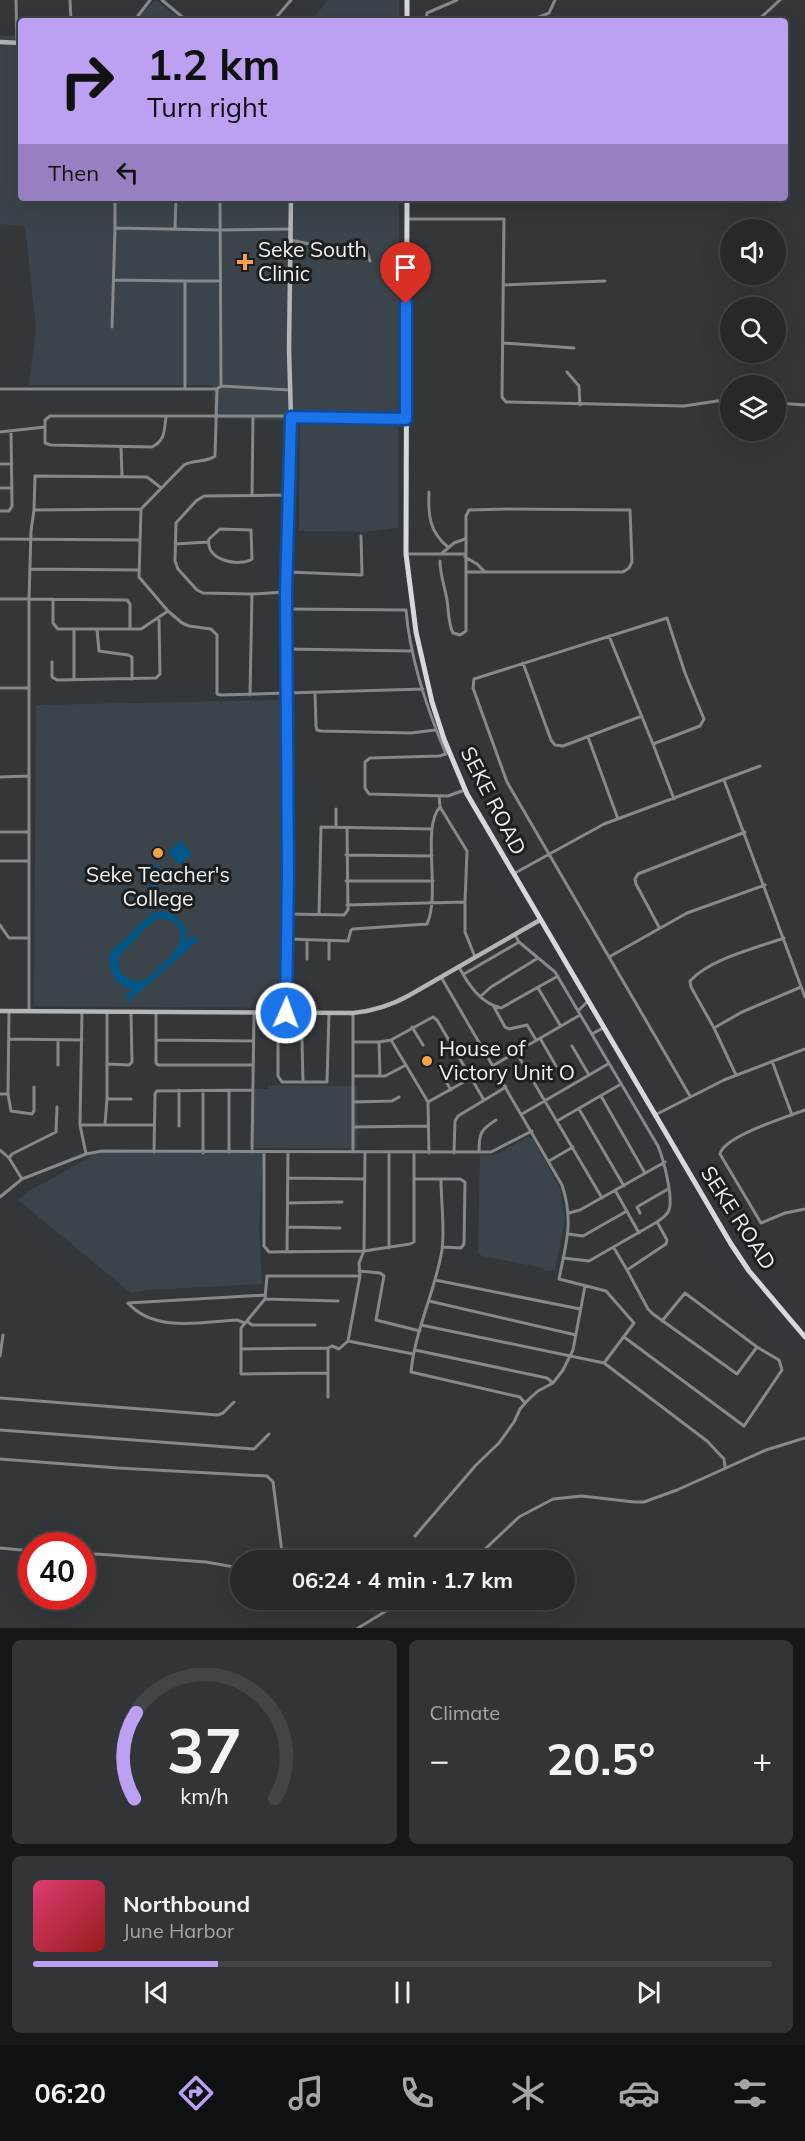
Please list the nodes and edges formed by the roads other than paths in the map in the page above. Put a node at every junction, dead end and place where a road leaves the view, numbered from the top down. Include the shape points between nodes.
1 (16, 0) edge
2 (70, 0) edge
3 (150, 0) edge
4 (162, 0) edge
5 (291, 0) edge
6 (407, 0) edge
7 (457, 0) edge
8 (555, 0) edge
9 (780, 0) edge
10 (71, 18) edge
11 (136, 18) edge
12 (183, 18) edge
13 (276, 18) edge
14 (407, 18) edge
15 (426, 18) edge
16 (536, 18) edge
17 (760, 18) edge
18 (18, 29) edge
19 (0, 42) edge
20 (18, 43) edge
21 (115, 201) edge
22 (176, 201) edge
23 (220, 201) edge
24 (291, 201) edge
25 (407, 201) edge
26 (407, 219) junction
27 (115, 228) junction
28 (175, 228) junction
29 (291, 229) junction
30 (219, 230) junction
31 (291, 240) junction
32 (370, 261) dead end
33 (114, 280) junction
34 (185, 281) junction
35 (219, 281) junction
36 (605, 281) dead end
37 (503, 285) junction
38 (112, 327) dead end
39 (503, 343) junction
40 (574, 348) dead end
41 (567, 372) dead end
42 (185, 387) junction
43 (219, 387) junction
44 (0, 389) edge
45 (290, 390) junction
46 (720, 401) edge
47 (786, 404) edge
48 (580, 405) junction
49 (805, 405) edge
50 (217, 416) junction
51 (253, 416) junction
52 (165, 417) junction
53 (291, 417) junction
54 (406, 419) junction
55 (45, 427) junction
56 (11, 431) junction
57 (0, 432) edge
58 (121, 447) junction
59 (0, 464) edge
60 (12, 464) junction
61 (122, 476) junction
62 (0, 488) edge
63 (12, 488) junction
64 (161, 488) junction
65 (429, 492) dead end
66 (252, 495) junction
67 (289, 495) junction
68 (141, 509) junction
69 (33, 510) junction
70 (0, 511) edge
71 (361, 536) dead end
72 (466, 538) junction
73 (0, 539) edge
74 (32, 539) junction
75 (140, 540) junction
76 (208, 542) junction
77 (175, 544) junction
78 (448, 547) junction
79 (406, 554) junction
80 (441, 554) junction
81 (465, 556) junction
82 (440, 561) dead end
83 (31, 569) junction
84 (139, 570) junction
85 (288, 572) junction
86 (466, 572) junction
87 (485, 572) junction
88 (286, 592) junction
89 (252, 594) junction
90 (0, 599) edge
91 (29, 599) junction
92 (52, 599) junction
93 (287, 609) junction
94 (168, 611) junction
95 (159, 618) junction
96 (97, 629) junction
97 (130, 629) junction
98 (74, 630) junction
99 (609, 636) junction
100 (287, 649) junction
101 (412, 651) junction
102 (52, 662) dead end
103 (523, 663) junction
104 (132, 679) junction
105 (74, 680) junction
106 (0, 688) edge
107 (28, 688) junction
108 (423, 689) junction
109 (315, 692) junction
110 (287, 694) junction
111 (250, 695) junction
112 (642, 716) junction
113 (436, 730) junction
114 (588, 737) junction
115 (653, 744) junction
116 (760, 766) dead end
117 (28, 776) junction
118 (0, 777) edge
119 (724, 780) junction
120 (462, 791) dead end
121 (439, 796) junction
122 (674, 799) junction
123 (440, 807) junction
124 (336, 809) dead end
125 (618, 819) junction
126 (336, 827) junction
127 (347, 828) junction
128 (432, 829) junction
129 (0, 832) edge
130 (28, 832) junction
131 (745, 832) junction
132 (548, 854) junction
133 (346, 855) junction
134 (432, 855) junction
135 (0, 861) edge
136 (28, 861) junction
137 (513, 874) junction
138 (346, 881) junction
139 (432, 881) junction
140 (765, 885) junction
141 (465, 902) junction
142 (432, 903) junction
143 (347, 905) junction
144 (288, 914) junction
145 (319, 915) junction
146 (540, 920) junction
147 (0, 925) edge
148 (659, 927) junction
149 (515, 935) junction
150 (28, 938) junction
151 (784, 938) junction
152 (288, 939) junction
153 (307, 940) junction
154 (329, 941) junction
155 (519, 942) junction
156 (476, 957) junction
157 (609, 957) junction
158 (538, 958) junction
159 (307, 959) dead end
160 (328, 959) dead end
161 (459, 967) junction
162 (463, 974) junction
163 (558, 976) junction
164 (441, 977) junction
165 (801, 987) junction
166 (538, 988) junction
167 (481, 996) junction
168 (805, 997) edge
169 (588, 1001) junction
170 (494, 1007) junction
171 (0, 1011) edge
172 (9, 1011) junction
173 (29, 1011) junction
174 (82, 1011) junction
175 (107, 1012) junction
176 (131, 1012) junction
177 (156, 1012) junction
178 (254, 1012) junction
179 (278, 1012) junction
180 (286, 1013) junction
181 (329, 1013) junction
182 (353, 1013) junction
183 (579, 1013) junction
184 (561, 1026) junction
185 (412, 1027) junction
186 (603, 1028) junction
187 (714, 1028) junction
188 (592, 1034) junction
189 (9, 1039) junction
190 (538, 1039) junction
191 (58, 1040) junction
192 (82, 1040) junction
193 (157, 1040) junction
194 (302, 1040) dead end
195 (391, 1040) junction
196 (253, 1041) junction
197 (353, 1042) junction
198 (379, 1042) junction
199 (423, 1045) dead end
200 (572, 1046) dead end
201 (805, 1049) edge
202 (516, 1052) junction
203 (772, 1061) junction
204 (108, 1064) junction
205 (608, 1064) junction
206 (58, 1065) dead end
207 (253, 1065) junction
208 (406, 1065) junction
209 (494, 1065) junction
210 (556, 1066) dead end
211 (439, 1070) dead end
212 (589, 1075) junction
213 (736, 1075) junction
214 (354, 1076) junction
215 (380, 1077) junction
216 (471, 1078) junction
217 (303, 1082) junction
218 (621, 1083) junction
219 (34, 1087) dead end
220 (506, 1087) junction
221 (179, 1090) junction
222 (203, 1090) junction
223 (229, 1090) junction
224 (252, 1090) junction
225 (451, 1090) junction
226 (0, 1094) edge
227 (8, 1094) junction
228 (601, 1096) junction
229 (690, 1096) junction
230 (399, 1097) dead end
231 (107, 1099) junction
232 (131, 1099) dead end
233 (545, 1099) junction
234 (484, 1100) junction
235 (354, 1102) junction
236 (428, 1102) junction
237 (57, 1107) dead end
238 (579, 1109) junction
239 (805, 1110) edge
240 (522, 1114) junction
241 (655, 1115) junction
242 (792, 1115) junction
243 (496, 1120) dead end
244 (558, 1121) junction
245 (105, 1124) junction
246 (80, 1125) junction
247 (154, 1125) junction
248 (179, 1126) dead end
249 (428, 1126) junction
250 (353, 1127) junction
251 (532, 1131) junction
252 (573, 1147) junction
253 (0, 1150) edge
254 (154, 1152) junction
255 (229, 1152) junction
256 (252, 1152) junction
257 (264, 1152) junction
258 (288, 1152) junction
259 (353, 1152) junction
260 (364, 1152) junction
261 (389, 1152) junction
262 (479, 1152) junction
263 (203, 1153) junction
264 (414, 1153) junction
265 (429, 1153) junction
266 (454, 1153) junction
267 (86, 1154) junction
268 (9, 1158) junction
269 (549, 1161) junction
270 (665, 1162) junction
271 (645, 1173) junction
272 (288, 1178) junction
273 (22, 1179) junction
274 (364, 1179) junction
275 (414, 1179) junction
276 (441, 1179) junction
277 (624, 1186) junction
278 (668, 1188) junction
279 (615, 1190) junction
280 (0, 1197) edge
281 (602, 1198) junction
282 (342, 1202) dead end
283 (288, 1203) junction
284 (805, 1209) edge
285 (627, 1211) junction
286 (569, 1213) junction
287 (640, 1214) dead end
288 (657, 1222) junction
289 (288, 1227) junction
290 (340, 1228) dead end
291 (639, 1233) junction
292 (568, 1234) junction
293 (442, 1247) junction
294 (388, 1248) junction
295 (615, 1248) junction
296 (364, 1251) junction
297 (287, 1252) junction
298 (563, 1258) junction
299 (627, 1269) junction
300 (359, 1270) junction
301 (360, 1276) junction
302 (435, 1280) junction
303 (585, 1286) junction
304 (265, 1297) junction
305 (338, 1301) dead end
306 (429, 1301) junction
307 (580, 1309) junction
308 (662, 1321) junction
309 (246, 1323) junction
310 (315, 1325) dead end
311 (421, 1325) junction
312 (420, 1331) junction
313 (3, 1335) dead end
314 (576, 1335) junction
315 (624, 1337) junction
316 (805, 1337) edge
317 (348, 1341) junction
318 (758, 1347) junction
319 (328, 1348) junction
320 (241, 1349) junction
321 (414, 1352) junction
322 (0, 1356) edge
323 (571, 1356) junction
324 (604, 1363) junction
325 (328, 1373) junction
326 (553, 1383) junction
327 (328, 1397) dead end
328 (0, 1398) edge
329 (234, 1402) dead end
330 (525, 1403) junction
331 (0, 1430) edge
332 (269, 1434) dead end
333 (805, 1438) edge
334 (0, 1460) edge
335 (725, 1467) junction
336 (414, 1536) dead end
337 (0, 1548) edge
338 (18, 1550) edge
339 (282, 1550) edge
340 (483, 1550) edge
341 (96, 1554) edge
342 (230, 1566) edge
343 (388, 1610) edge
344 (358, 1628) edge

1 - 18 street
2 - 10 street
3 - 11 street
4 - 12 street
5 - 13 street
6 - 14 main road
7 - 15 street via 427,13
8 - 16 street via 549,13
9 - 17 street
19 - 20 street
21 - 27 street
22 - 28 street
23 - 30 street
24 - 29 street
25 - 26 main road, SEKE ROAD
26 - 37 street via 504,219
26 - 54 main road, SEKE ROAD
27 - 28 street
27 - 33 street
28 - 30 street
29 - 30 street
29 - 31 street
30 - 35 street
31 - 32 street via 333,249 362,247
31 - 45 street
33 - 34 street
33 - 38 street
34 - 35 street
34 - 42 street
35 - 43 street
36 - 37 street
37 - 39 street
39 - 40 street
39 - 48 street via 502,397 506,402
41 - 48 street via 579,386
42 - 43 street
42 - 44 street
43 - 45 street
43 - 50 street
45 - 53 street
46 - 48 street via 684,406
47 - 49 street
50 - 51 street
50 - 52 street
50 - 64 street via 213,459 189,462
51 - 53 street
51 - 66 street
52 - 55 street via 50,416
52 - 58 street via 164,437 159,444
53 - 54 street
53 - 67 street
54 - 79 main road, SEKE ROAD
55 - 56 street
55 - 58 street via 45,443 49,445
56 - 57 street
56 - 60 street
58 - 61 street
59 - 60 street
60 - 63 street
61 - 64 street via 147,477
61 - 69 street via 35,476
62 - 63 street
63 - 70 street via 12,506 9,511
64 - 68 street
65 - 78 street via 432,527
66 - 67 street
66 - 77 street via 200,498 176,523
67 - 85 street
68 - 69 street
68 - 75 street
69 - 74 street
71 - 85 street via 362,575
72 - 78 street
72 - 81 street
72 - 87 street via 466,513 472,510 630,510 632,562 626,571
73 - 74 street
74 - 75 street
74 - 83 street
75 - 84 street
76 - 76 street via 220,529 249,529 253,534 253,556 247,562 220,559 211,554
76 - 77 street
77 - 89 street via 177,566 197,590
78 - 80 street
79 - 80 street
79 - 137 main road, SEKE ROAD via 422,662 444,739 467,794
80 - 81 street
81 - 86 street
81 - 87 street
82 - 86 street via 450,627 456,635 466,631
83 - 84 street
83 - 91 street
84 - 94 street via 142,582
85 - 88 street
86 - 87 street
88 - 89 street
88 - 93 street
89 - 111 street
90 - 91 street
91 - 92 street
91 - 107 street
92 - 97 street via 127,600
92 - 98 street via 54,626
93 - 100 street
93 - 101 street via 406,610
94 - 95 street
94 - 111 street via 185,625 211,629 217,635 218,695
95 - 97 street via 141,629
95 - 104 street via 160,674 153,679
96 - 97 street
96 - 98 street
96 - 104 street via 99,651 132,657
98 - 105 street
99 - 103 street
99 - 112 street
99 - 115 street via 667,618 704,719 700,726
100 - 101 street
100 - 110 street
101 - 108 street
102 - 105 street via 53,679
103 - 114 street via 555,745
103 - 132 street via 476,677 472,684 507,782
104 - 105 street
106 - 107 street
107 - 117 street
108 - 109 street
108 - 113 street
109 - 110 street
109 - 113 street via 317,730
110 - 111 street
110 - 144 street
112 - 114 street
112 - 115 street
113 - 121 street via 446,754 370,758 365,762 366,788 369,794
114 - 125 street
115 - 122 street
116 - 119 street
117 - 118 street
117 - 130 street
119 - 122 street
119 - 131 street
120 - 121 street
121 - 123 street
122 - 125 street
123 - 128 street via 434,813
123 - 141 street via 467,851
124 - 126 street
125 - 132 street
126 - 127 street
126 - 145 street via 321,827
127 - 128 street
127 - 133 street
128 - 134 street
129 - 130 street
130 - 136 street
131 - 140 street
131 - 148 street via 638,874 636,884
132 - 137 street
132 - 157 street
133 - 134 street
133 - 138 street
134 - 139 street
135 - 136 street
136 - 150 street
137 - 146 main road, SEKE ROAD
138 - 139 street
138 - 143 street
139 - 142 street
140 - 148 street
140 - 151 street
141 - 142 street
141 - 156 street via 465,932
142 - 143 street
142 - 154 street via 426,925 354,929 348,941
143 - 145 street via 344,915
144 - 145 street
144 - 152 street
146 - 149 street
146 - 169 main road, SEKE ROAD
147 - 150 street via 9,938
148 - 157 street
149 - 155 street
149 - 156 street
150 - 173 street
151 - 165 street
151 - 187 street via 717,963 690,981
152 - 153 street
152 - 180 street
153 - 154 street
153 - 159 street
154 - 160 street
155 - 158 street
155 - 162 street
156 - 161 street
157 - 229 street
158 - 163 street
158 - 167 street
161 - 162 street
161 - 164 street
162 - 167 street via 472,990
163 - 166 street
163 - 183 street
164 - 182 street via 392,1004
164 - 209 street
165 - 168 street
165 - 187 street
166 - 170 street via 505,1008
166 - 184 street
167 - 170 street
169 - 183 street
169 - 186 main road, SEKE ROAD
170 - 190 street via 506,1027 527,1025
171 - 172 street
172 - 173 street
172 - 189 street
173 - 174 street
174 - 175 street
174 - 192 street
175 - 176 street
175 - 204 street
176 - 177 street
176 - 204 street via 132,1062
177 - 178 street
177 - 193 street
178 - 179 street
178 - 196 street
179 - 180 street
179 - 217 street via 278,1079
180 - 181 street
181 - 182 street
181 - 217 street via 327,1082
182 - 197 street
183 - 184 street
183 - 188 street
184 - 190 street
185 - 195 street
185 - 199 street
185 - 216 street via 435,1017
186 - 188 street
186 - 241 main road, SEKE ROAD
187 - 213 street
188 - 205 street
189 - 191 street
189 - 227 street
190 - 202 street
190 - 210 street
191 - 192 street
191 - 206 street
192 - 246 street
193 - 196 street
193 - 207 street via 156,1063 160,1066
194 - 217 street
195 - 198 street
195 - 208 street
196 - 207 street
197 - 198 street
197 - 214 street
198 - 215 street
200 - 212 street
201 - 203 street
202 - 209 street
202 - 233 street
203 - 213 street
203 - 242 street
204 - 231 street
205 - 212 street
205 - 218 street
207 - 224 street
208 - 215 street
208 - 236 street
209 - 220 street
211 - 225 street
212 - 233 street
213 - 229 street
214 - 215 street
214 - 235 street
216 - 225 street
216 - 234 street
218 - 228 street
218 - 270 street
219 - 227 street via 34,1111 29,1115 11,1111
220 - 234 street
220 - 240 street
221 - 222 street
221 - 247 street via 155,1092
221 - 248 street
222 - 223 street
222 - 263 street
223 - 224 street
223 - 255 street
224 - 256 street
225 - 236 street
226 - 227 street
228 - 238 street
228 - 271 street
229 - 241 street
230 - 235 street via 392,1101
231 - 232 street
231 - 245 street
233 - 240 street
233 - 244 street
234 - 266 street via 455,1121
235 - 250 street
236 - 249 street
237 - 268 street via 56,1132
238 - 244 street
238 - 277 street
239 - 242 street
240 - 251 street
241 - 316 main road, SEKE ROAD via 741,1259
242 - 284 street via 739,1137 724,1146 720,1154 761,1223 785,1212
243 - 262 street via 480,1135
244 - 252 street
245 - 246 street
245 - 247 street
246 - 267 street
247 - 254 street
249 - 250 street
249 - 265 street
250 - 259 street
251 - 262 street via 495,1151
251 - 269 street
252 - 269 street
252 - 281 street
253 - 268 street
254 - 263 street
254 - 267 street
255 - 256 street
255 - 263 street
256 - 257 street
257 - 258 street
257 - 297 street via 264,1246 269,1252
258 - 259 street
258 - 272 street
259 - 260 street
260 - 261 street
260 - 274 street
261 - 264 street
261 - 294 street
262 - 266 street
264 - 265 street
264 - 275 street
265 - 266 street
267 - 273 street
268 - 273 street
269 - 286 street via 562,1185
270 - 271 street
270 - 278 street
271 - 277 street
272 - 274 street
272 - 283 street
273 - 280 street
274 - 296 street
275 - 276 street
275 - 294 street via 414,1240
276 - 293 street
276 - 293 street via 460,1179 465,1184 465,1244 461,1248
277 - 279 street
278 - 287 street via 637,1207
278 - 288 street via 669,1210
279 - 281 street
279 - 285 street
281 - 286 street
282 - 283 street
283 - 289 street
285 - 291 street
285 - 292 street via 583,1236
286 - 292 street
288 - 291 street
288 - 299 street via 666,1244
289 - 290 street
289 - 297 street
291 - 295 street
292 - 298 street
293 - 302 street
294 - 296 street
295 - 298 street via 589,1261
295 - 299 street
296 - 297 street
296 - 300 street
298 - 303 street via 559,1279
299 - 308 street via 648,1309
300 - 301 street
300 - 312 street via 384,1276 376,1320
301 - 304 street via 270,1275 265,1279
301 - 317 street
302 - 306 street
302 - 307 street
303 - 307 street
303 - 315 street via 606,1291 634,1323
304 - 305 street
304 - 309 street
304 - 309 street via 128,1303 164,1324 237,1320
306 - 311 street
306 - 314 street
307 - 314 street
308 - 318 street via 736,1374
308 - 318 street via 684,1293
309 - 310 street
309 - 320 street via 241,1328
311 - 312 street
311 - 323 street
312 - 321 street
313 - 322 street
314 - 323 street
315 - 318 street via 744,1426 782,1370 779,1360
315 - 324 street
317 - 319 street via 339,1349
317 - 321 street
319 - 320 street
319 - 325 street
320 - 325 street via 241,1374
321 - 326 street via 547,1378
321 - 330 street via 411,1372 520,1397
323 - 324 street
323 - 326 street
324 - 335 street via 707,1441 724,1459
325 - 327 street
326 - 330 street
328 - 329 street via 218,1415
330 - 336 street via 499,1443
331 - 332 street via 254,1449
333 - 335 street
334 - 339 street via 267,1476 273,1482
335 - 340 street via 644,1502 582,1496 553,1499 519,1517
337 - 338 street
341 - 342 street
343 - 344 street

